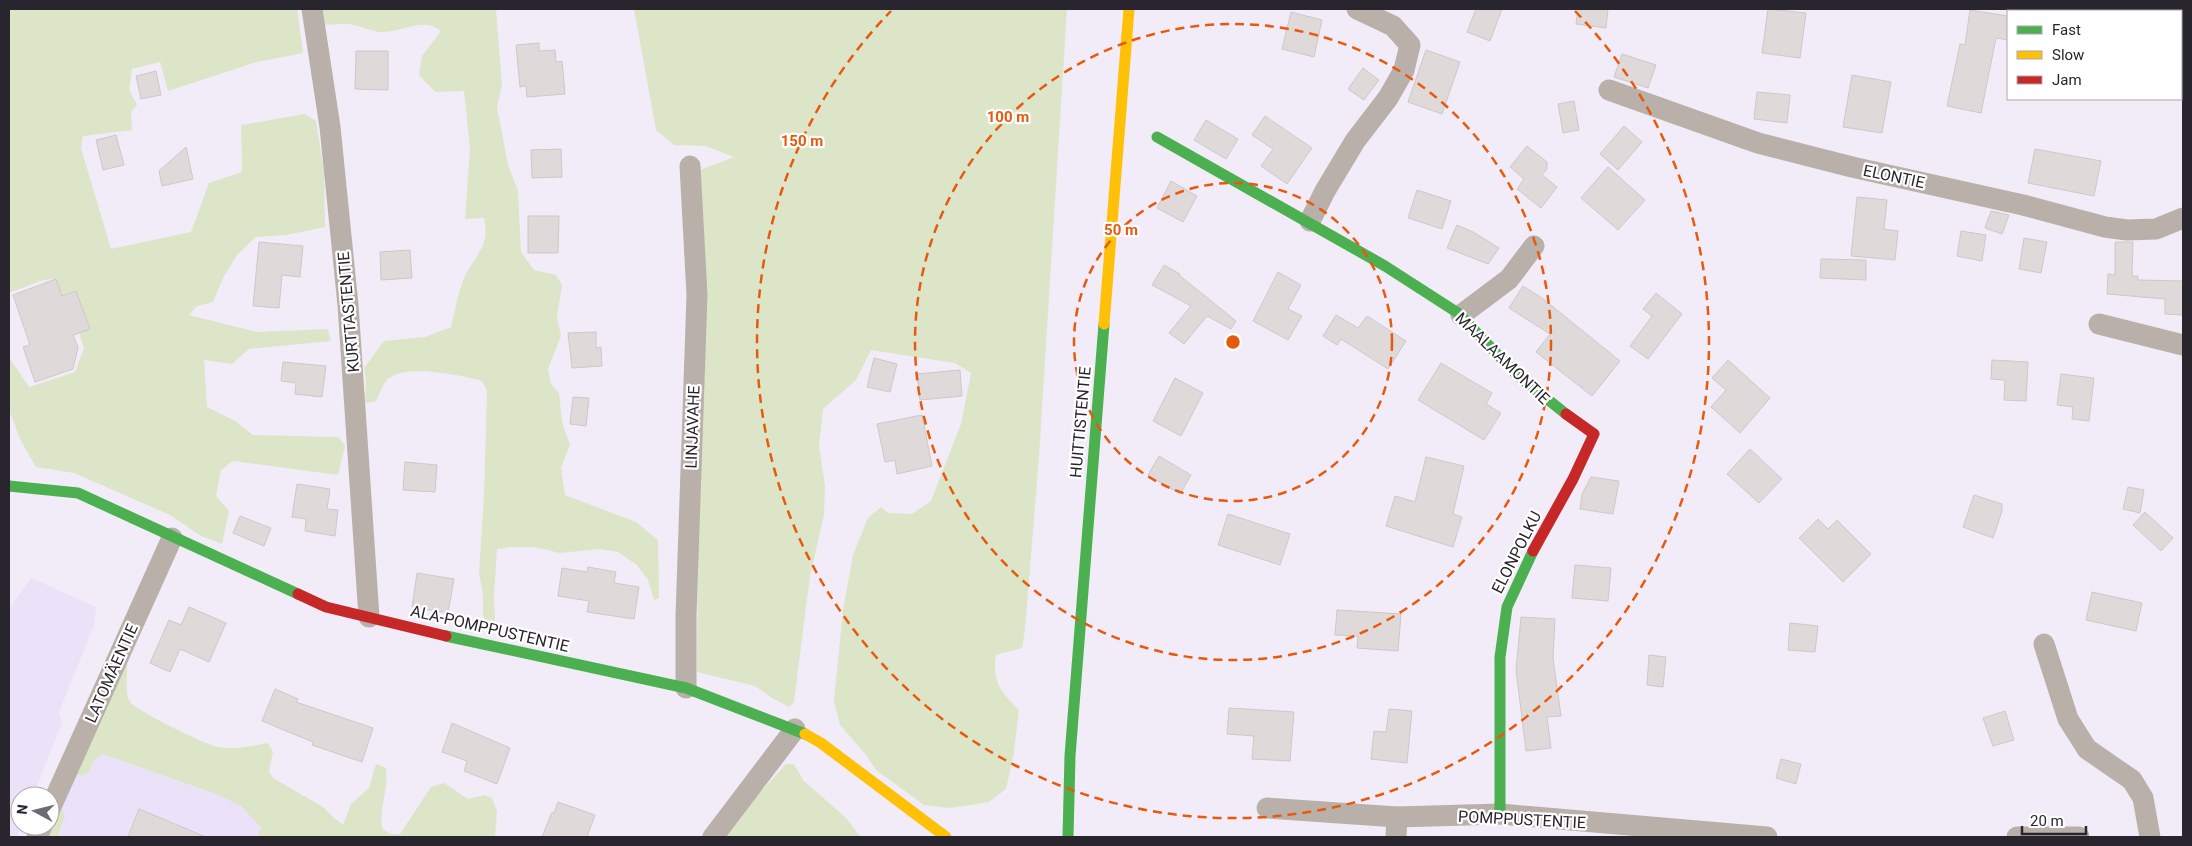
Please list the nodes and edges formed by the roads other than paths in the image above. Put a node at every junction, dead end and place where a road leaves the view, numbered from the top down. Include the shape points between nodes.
1 (312, 9) edge
2 (1129, 9) edge
3 (1356, 9) edge
4 (1609, 90) dead end
5 (1157, 137) dead end
6 (690, 166) dead end
7 (2183, 218) edge
8 (1310, 222) junction
9 (1534, 246) dead end
10 (1461, 315) junction
11 (2099, 324) dead end
12 (2183, 345) edge
13 (1594, 434) joint
14 (9, 486) edge
15 (172, 538) junction
16 (369, 617) junction
17 (2044, 644) dead end
18 (686, 688) junction
19 (795, 729) junction
20 (60, 786) edge
21 (1267, 808) dead end
22 (1500, 814) junction
23 (1396, 827) edge
24 (713, 837) edge
25 (946, 837) edge
26 (1068, 837) edge
27 (1767, 837) edge
28 (2017, 837) edge
29 (2079, 837) edge
30 (2150, 837) edge

1 - 16 street, KURTTASTENTIE via 330,127 348,305
2 - 26 main road, HUITTISTENTIE via 1070,756
3 - 8 street via 1393,26 1410,45 1404,70 1324,191
4 - 7 street, ELONTIE via 1758,143 2105,227 2156,229
5 - 8 main road, MAALAAMONTIE
6 - 18 street, LINJAVAHE via 697,295
8 - 10 main road, MAALAAMONTIE
9 - 10 street via 1510,279
10 - 13 main road, MAALAAMONTIE via 1494,353 1547,400
11 - 12 street
13 - 22 main road, ELONPOLKU via 1507,607 1500,657
14 - 15 main road, ALA-POMPPUSTENTIE via 78,493 132,516
15 - 16 main road, ALA-POMPPUSTENTIE via 326,607
15 - 20 street, LATOMÄENTIE
16 - 18 main road, ALA-POMPPUSTENTIE
17 - 30 street via 2068,719 2086,748 2132,780 2143,798
18 - 19 main road, ALA-POMPPUSTENTIE
19 - 24 street
19 - 25 main road, ALA-POMPPUSTENTIE via 821,743
21 - 23 street, POMPPUSTENTIE
22 - 23 street, POMPPUSTENTIE
22 - 27 street, POMPPUSTENTIE
28 - 29 street

